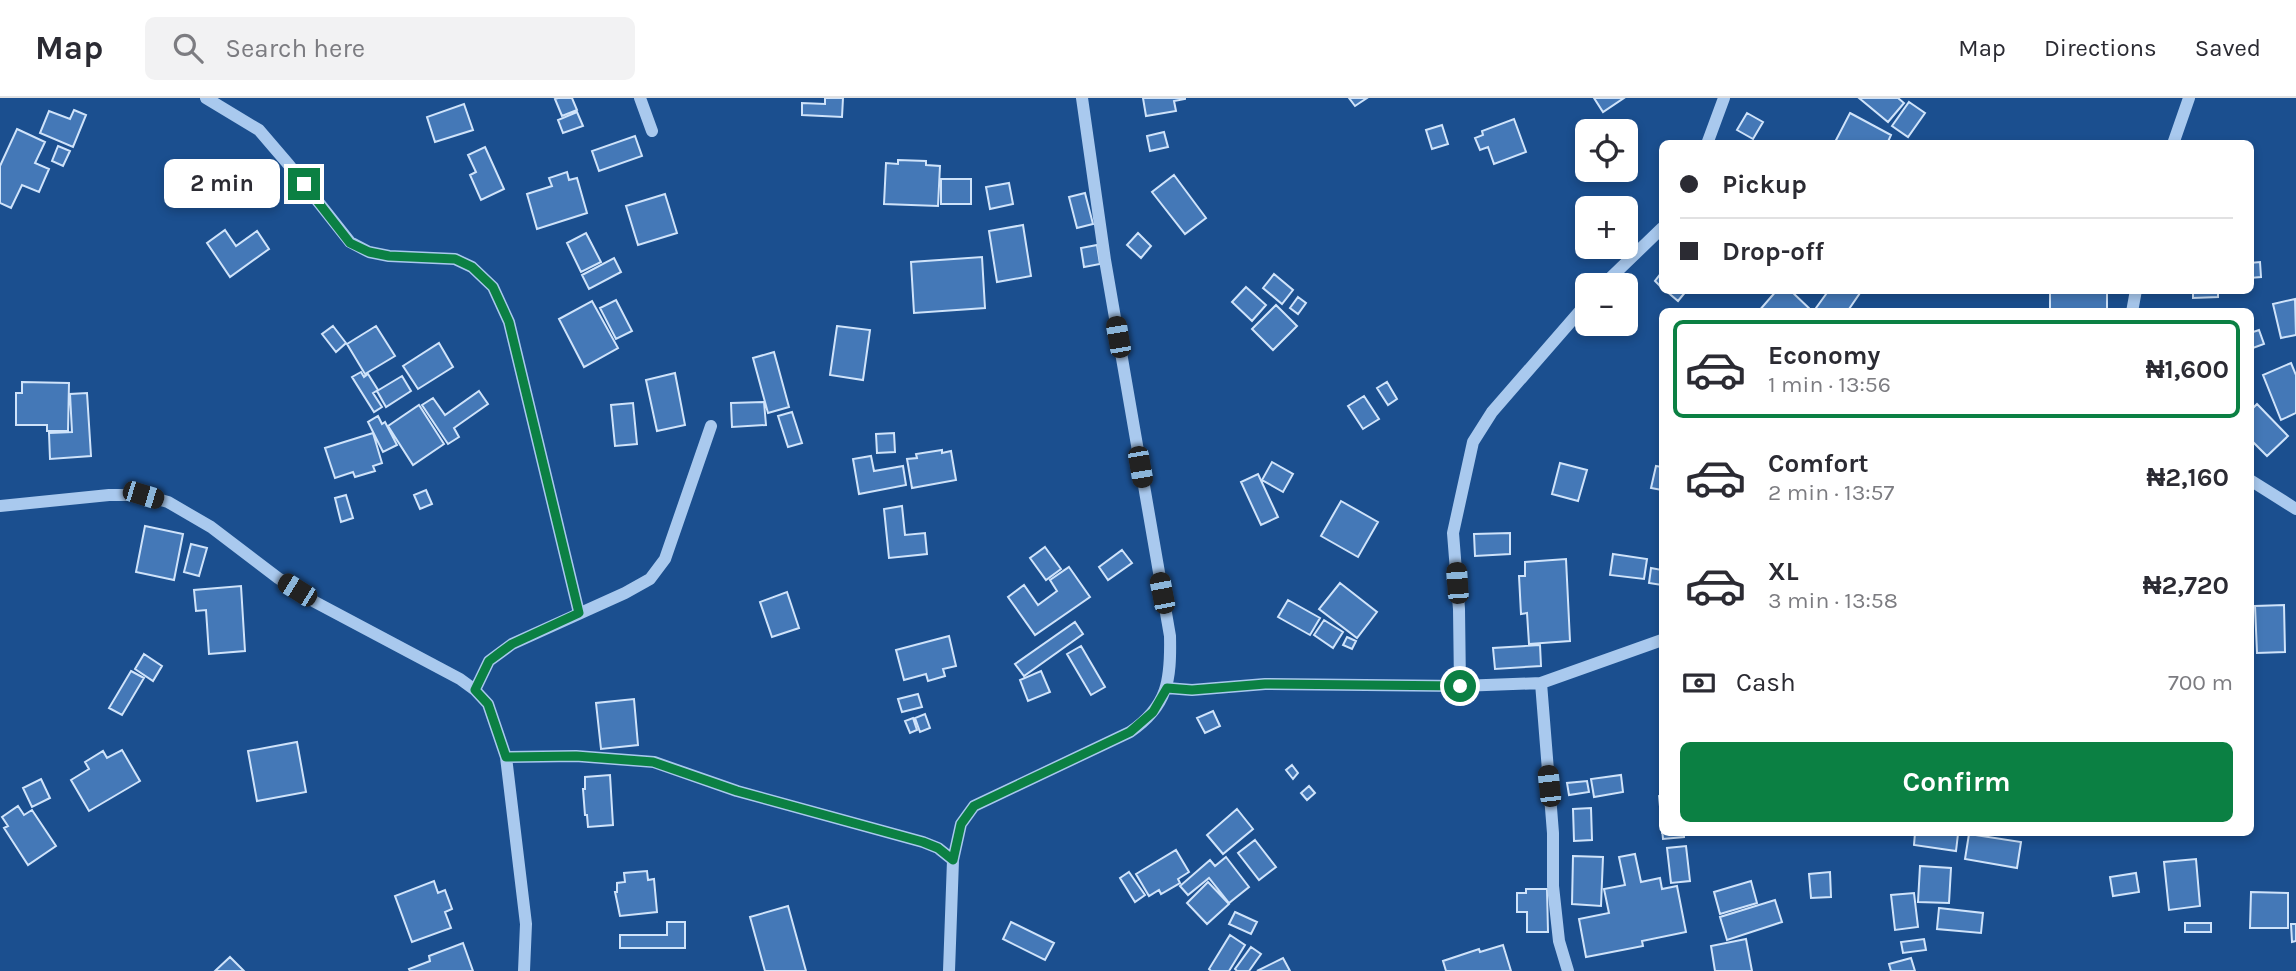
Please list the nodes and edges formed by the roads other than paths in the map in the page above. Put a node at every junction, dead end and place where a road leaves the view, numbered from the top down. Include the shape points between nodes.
1 (206, 98) edge
2 (640, 98) edge
3 (1082, 98) edge
4 (1724, 98) edge
5 (2189, 98) edge
6 (652, 131) dead end
7 (1708, 140) edge
8 (2174, 140) edge
9 (1659, 231) edge
10 (1615, 273) edge
11 (1575, 317) edge
12 (711, 426) dead end
13 (2254, 483) edge
14 (0, 506) edge
15 (2296, 509) edge
16 (579, 613) junction
17 (1659, 641) edge
18 (1541, 682) junction
19 (1460, 686) junction
20 (1167, 688) junction
21 (475, 690) junction
22 (506, 757) junction
23 (953, 860) junction
24 (523, 971) edge
25 (949, 971) edge
26 (1568, 971) edge

1 - 16 street via 259,130 350,243 389,256 455,259 472,267 493,287 509,322
2 - 6 street
3 - 20 street via 1170,636
4 - 7 street
5 - 8 street
9 - 10 street
11 - 19 street via 1500,402 1473,442 1453,533
12 - 16 street via 665,559 650,579
13 - 15 street
14 - 21 street via 110,495 143,495 168,502 211,527 315,602
16 - 21 street via 512,644 489,661
17 - 18 street
18 - 19 street
18 - 26 street via 1553,833 1552,886
19 - 20 street
20 - 23 street via 1153,712 1130,732 974,806 961,824
21 - 22 street via 488,704
22 - 23 street via 653,762 737,791 914,839
22 - 24 street via 526,925
23 - 25 street

